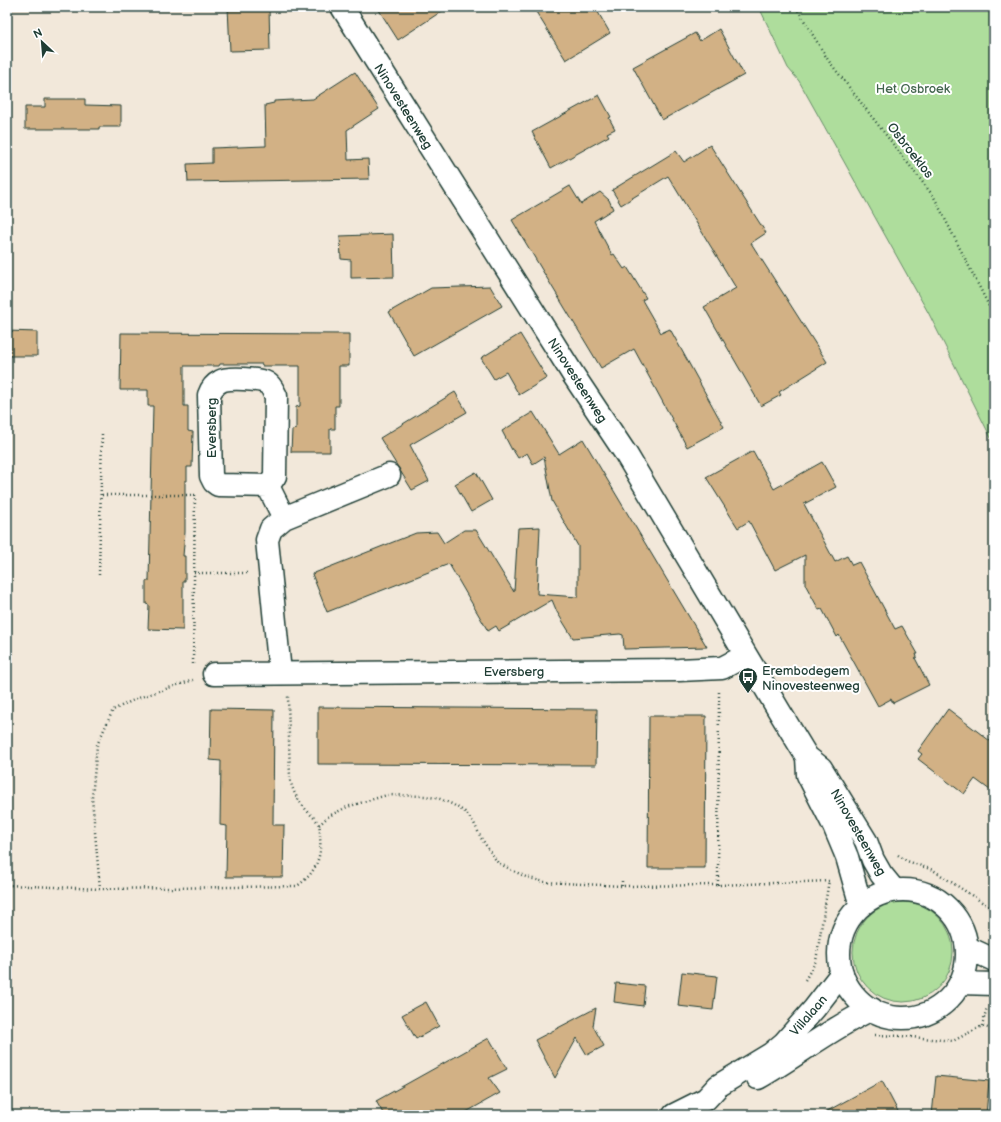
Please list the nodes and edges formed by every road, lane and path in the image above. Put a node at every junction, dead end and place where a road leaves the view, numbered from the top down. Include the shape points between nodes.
1 (342, 7) edge
2 (796, 7) edge
3 (994, 316) edge
4 (102, 434) dead end
5 (389, 475) dead end
6 (214, 482) junction
7 (268, 486) junction
8 (102, 495) junction
9 (195, 495) junction
10 (284, 518) junction
11 (270, 572) junction
12 (194, 573) junction
13 (99, 575) dead end
14 (745, 656) junction
15 (193, 665) dead end
16 (719, 668) junction
17 (204, 673) junction
18 (284, 673) junction
19 (193, 680) junction
20 (808, 757) junction
21 (319, 825) junction
22 (622, 878) dead end
23 (829, 878) dead end
24 (828, 882) junction
25 (7, 885) edge
26 (718, 885) junction
27 (622, 886) junction
28 (100, 890) junction
29 (894, 890) junction
30 (861, 906) junction
31 (968, 948) junction
32 (994, 960) edge
33 (842, 973) junction
34 (805, 981) dead end
35 (960, 983) junction
36 (994, 984) edge
37 (872, 1009) junction
38 (982, 1026) dead end
39 (994, 1030) edge
40 (776, 1060) junction
41 (674, 1115) edge

1 - 14 main road, Ninovesteenweg via 562,358 626,454
2 - 3 path, Osbroeklos via 828,60 934,197
4 - 8 path
5 - 10 main road
6 - 7 main road via 218,485
6 - 7 main road, Eversberg via 211,476 211,389 222,380 263,381 272,387 276,396 275,476
6 - 9 path
7 - 10 main road
8 - 9 path
8 - 13 path
9 - 12 path
10 - 11 main road via 271,530 267,540
11 - 12 path
11 - 18 main road
12 - 15 path
14 - 16 main road, Eversberg
14 - 20 main road, Ninovesteenweg
16 - 18 main road, Eversberg
16 - 26 path
17 - 18 main road, Eversberg
17 - 19 path
17 - 19 path
18 - 21 path via 290,779 298,800
19 - 28 path via 138,698 113,710 97,745 92,798
20 - 29 main road, Ninovesteenweg via 821,768 866,841 881,874
20 - 30 main road, Ninovesteenweg via 808,775 847,857
21 - 27 path via 329,816 347,807 387,795 440,799 465,812 498,863 526,878 544,882
21 - 28 path via 320,859 314,871 297,886
22 - 27 path
23 - 24 path
24 - 26 path
24 - 34 path via 816,961
25 - 28 path
26 - 27 path
29 - 30 main road via 876,895
29 - 31 main road via 922,893 935,898 951,910 962,928
30 - 33 main road via 849,920 841,937 839,955
31 - 32 main road
31 - 35 main road via 966,966
33 - 37 main road via 853,994
33 - 40 main road, Villalaan via 784,1043
35 - 36 main road
35 - 37 main road via 948,1000 931,1011 912,1017 891,1017
37 - 40 main road, Villalaan
38 - 39 path
40 - 41 main road, Villalaan via 724,1096 706,1099

